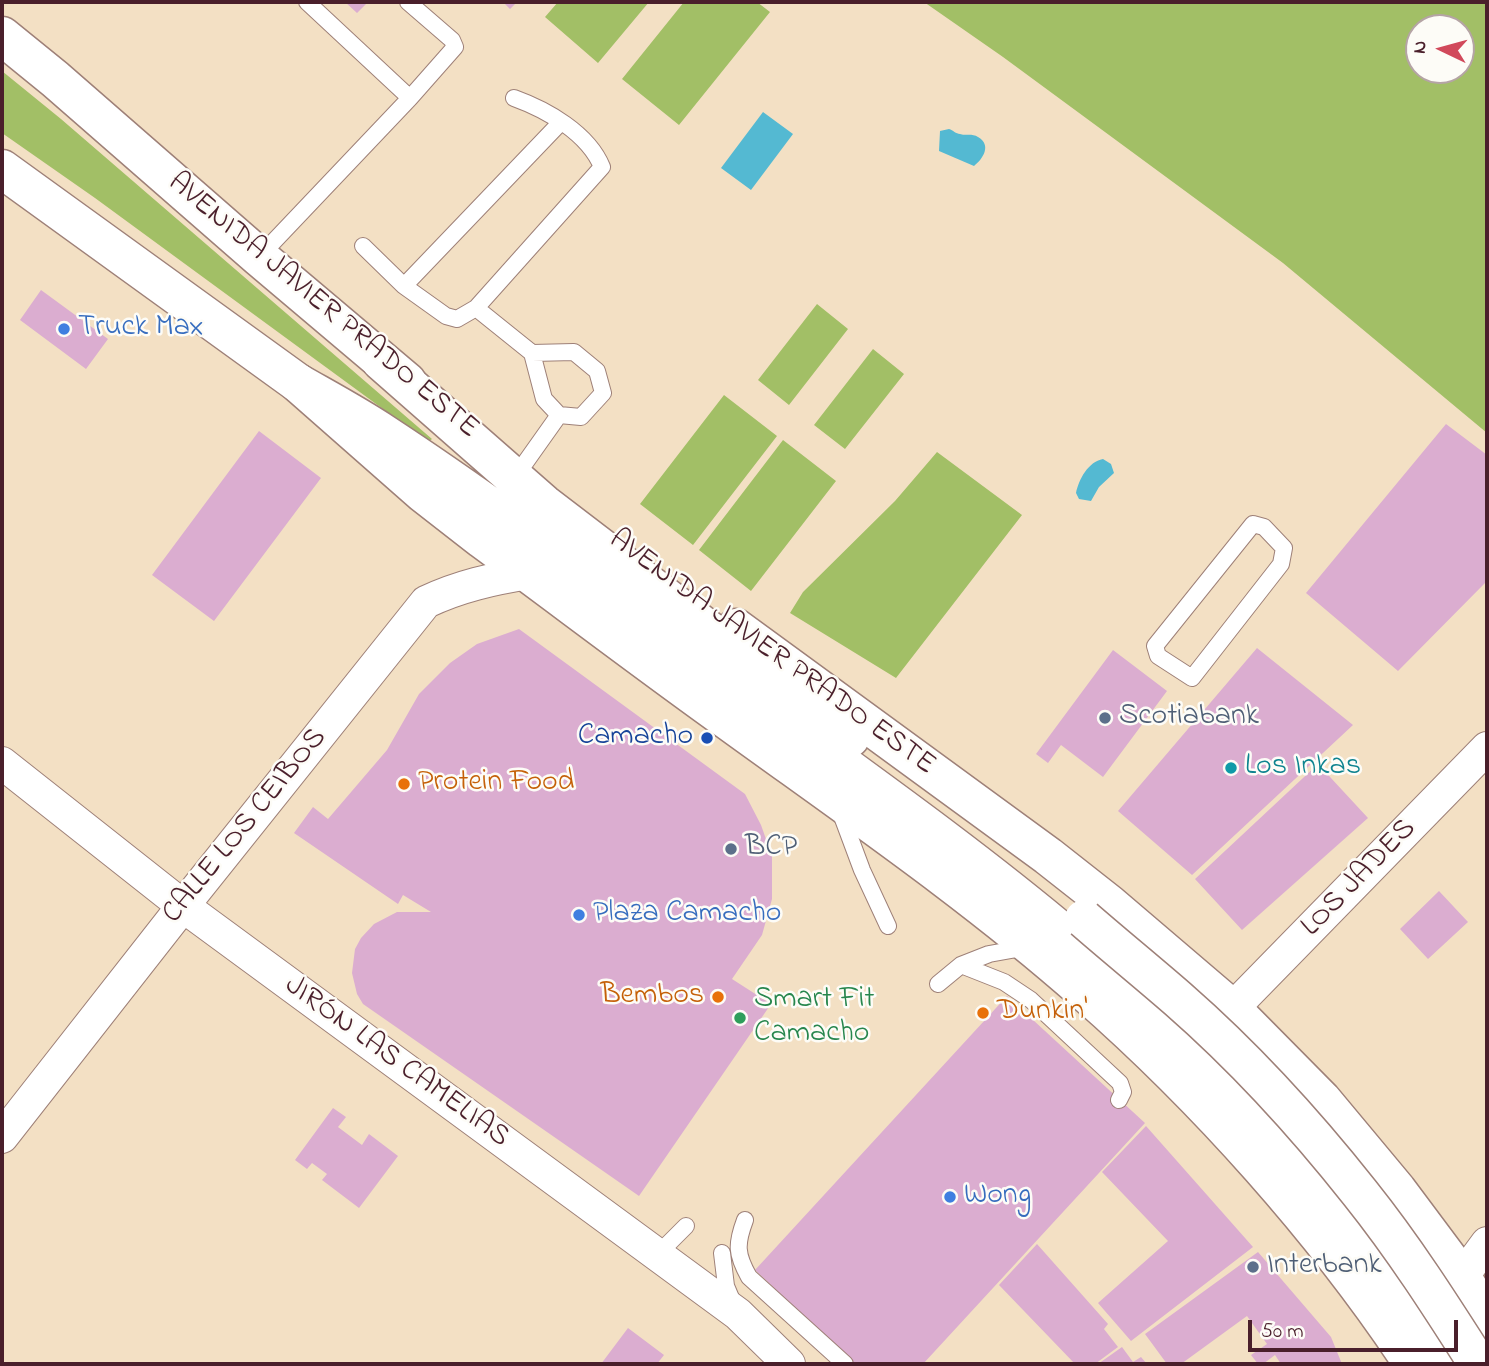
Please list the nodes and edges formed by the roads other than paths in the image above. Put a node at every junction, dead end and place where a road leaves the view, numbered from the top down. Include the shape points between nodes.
1 (307, 2) edge
2 (408, 2) edge
3 (2, 36) edge
4 (410, 98) junction
5 (514, 98) dead end
6 (561, 122) junction
7 (2, 169) edge
8 (363, 246) dead end
9 (259, 257) junction
10 (404, 286) junction
11 (476, 308) junction
12 (532, 354) junction
13 (380, 361) junction
14 (298, 383) junction
15 (559, 415) junction
16 (520, 470) junction
17 (529, 573) junction
18 (1192, 678) joint
19 (1487, 748) edge
20 (2, 763) edge
21 (836, 799) junction
22 (183, 906) junction
23 (888, 926) dead end
24 (1077, 930) junction
25 (1030, 946) junction
26 (961, 965) junction
27 (938, 984) dead end
28 (1232, 1009) junction
29 (1119, 1100) dead end
30 (2, 1137) edge
31 (745, 1220) dead end
32 (686, 1226) dead end
33 (1487, 1243) edge
34 (722, 1253) dead end
35 (658, 1254) junction
36 (1462, 1277) junction
37 (738, 1314) junction
38 (1487, 1320) edge
39 (1487, 1361) edge
40 (789, 1364) edge
41 (845, 1364) edge
42 (1412, 1364) edge
43 (1437, 1364) edge
44 (1465, 1364) edge
45 (1479, 1364) edge

1 - 4 lane
2 - 4 lane via 455,47
3 - 9 main road, AVENIDA JAVIER PRADO ESTE
4 - 9 lane
5 - 6 lane via 548,111
6 - 10 lane
6 - 11 lane via 596,151 602,167
7 - 14 main road
8 - 10 lane
9 - 13 main road, AVENIDA JAVIER PRADO ESTE
10 - 11 lane via 446,316 457,319
11 - 12 lane
12 - 15 lane via 544,399
12 - 15 lane via 574,352 597,371 603,393 581,417
13 - 16 main road, AVENIDA JAVIER PRADO ESTE
13 - 24 main road via 544,504
14 - 17 main road via 423,493
14 - 24 main road via 380,430 503,515 936,835
15 - 16 lane
16 - 28 main road, AVENIDA JAVIER PRADO ESTE via 1048,856
17 - 21 main road
17 - 22 street, CALLE LOS CEIBOS via 483,580 426,602
18 - 18 lane via 1281,564 1284,548 1264,527 1253,524 1156,646 1158,656
19 - 28 street, LOS JADES
20 - 22 street, JIRÓN LAS CAMELIAS
21 - 23 lane
21 - 25 main road
22 - 30 street, CALLE LOS CEIBOS
22 - 35 street, JIRÓN LAS CAMELIAS
24 - 43 main road via 1289,1158 1377,1272
24 - 45 main road, bridge via 1179,1000 1298,1122 1413,1263
25 - 26 lane
25 - 42 main road via 1162,1062 1257,1164 1335,1256
26 - 27 lane
26 - 29 lane via 1004,982 1031,1000 1121,1083 1124,1093
28 - 36 main road, AVENIDA JAVIER PRADO ESTE via 1322,1100
31 - 41 lane via 738,1258 749,1277
32 - 35 lane
33 - 36 street
34 - 37 lane via 726,1286
35 - 37 street, JIRÓN LAS CAMELIAS
36 - 38 main road, AVENIDA JAVIER PRADO ESTE
37 - 40 street, JIRÓN LAS CAMELIAS
39 - 44 street

